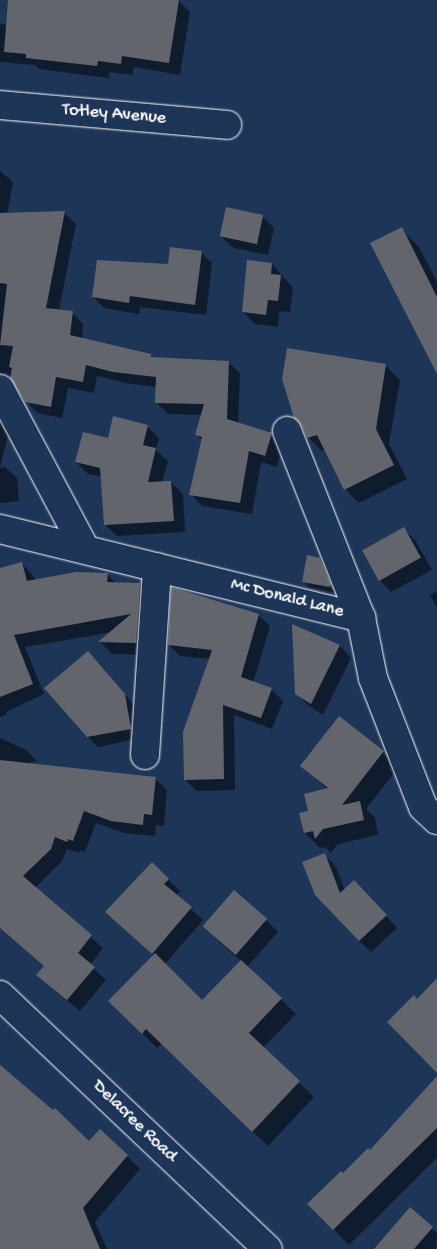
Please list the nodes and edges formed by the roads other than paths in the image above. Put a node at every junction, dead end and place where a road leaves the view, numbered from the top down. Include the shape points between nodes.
1 (0, 105) edge
2 (227, 125) dead end
3 (0, 389) edge
4 (287, 431) dead end
5 (0, 529) edge
6 (85, 549) junction
7 (157, 567) junction
8 (361, 618) junction
9 (145, 756) dead end
10 (437, 820) edge
11 (0, 995) edge
12 (268, 1249) edge

1 - 2 street, Totley Avenue
3 - 6 street
4 - 8 street
5 - 6 street, Mc Donald Lane
6 - 7 street, Mc Donald Lane
7 - 8 street, Mc Donald Lane
7 - 9 street
8 - 10 street, Mc Donald Lane via 373,678 423,807
11 - 12 street, Delacree Road

